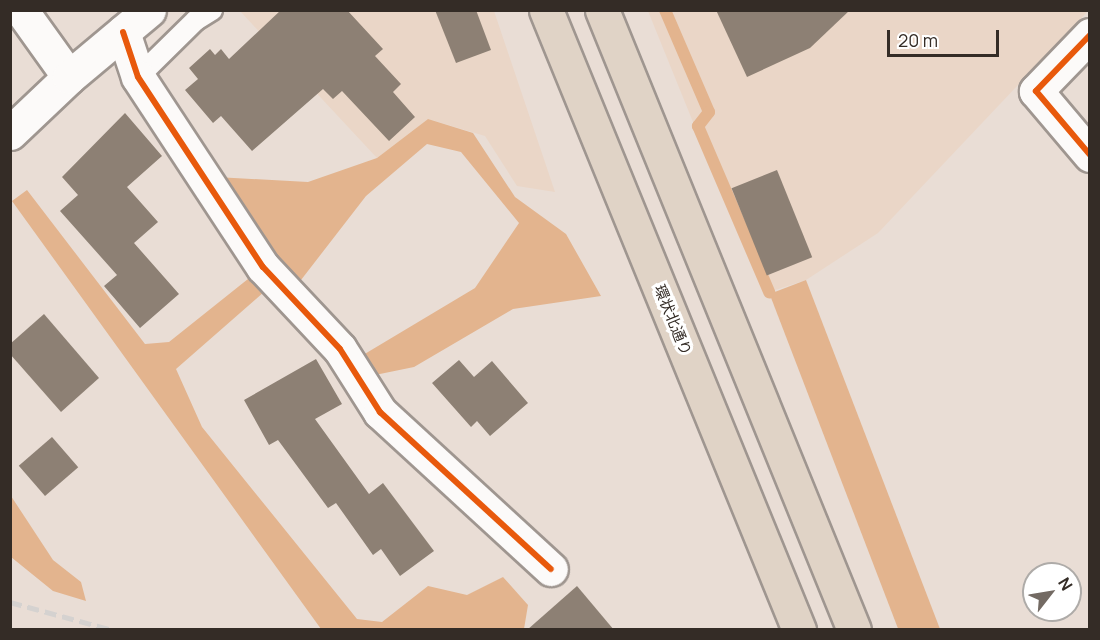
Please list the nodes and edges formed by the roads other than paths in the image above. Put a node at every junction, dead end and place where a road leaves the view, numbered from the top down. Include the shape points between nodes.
1 (21, 10) edge
2 (149, 10) edge
3 (212, 10) edge
4 (546, 10) edge
5 (602, 10) edge
6 (123, 32) junction
7 (1089, 35) edge
8 (69, 76) junction
9 (138, 76) junction
10 (10, 133) edge
11 (1089, 155) edge
12 (551, 569) dead end
13 (799, 630) edge
14 (854, 630) edge

1 - 8 street
2 - 6 street
3 - 9 lane via 196,20
4 - 13 highway, 環状北通り
5 - 14 highway
6 - 8 street
6 - 9 street
7 - 11 street via 1036,91
8 - 10 street
9 - 12 street via 263,267 340,349 380,412

